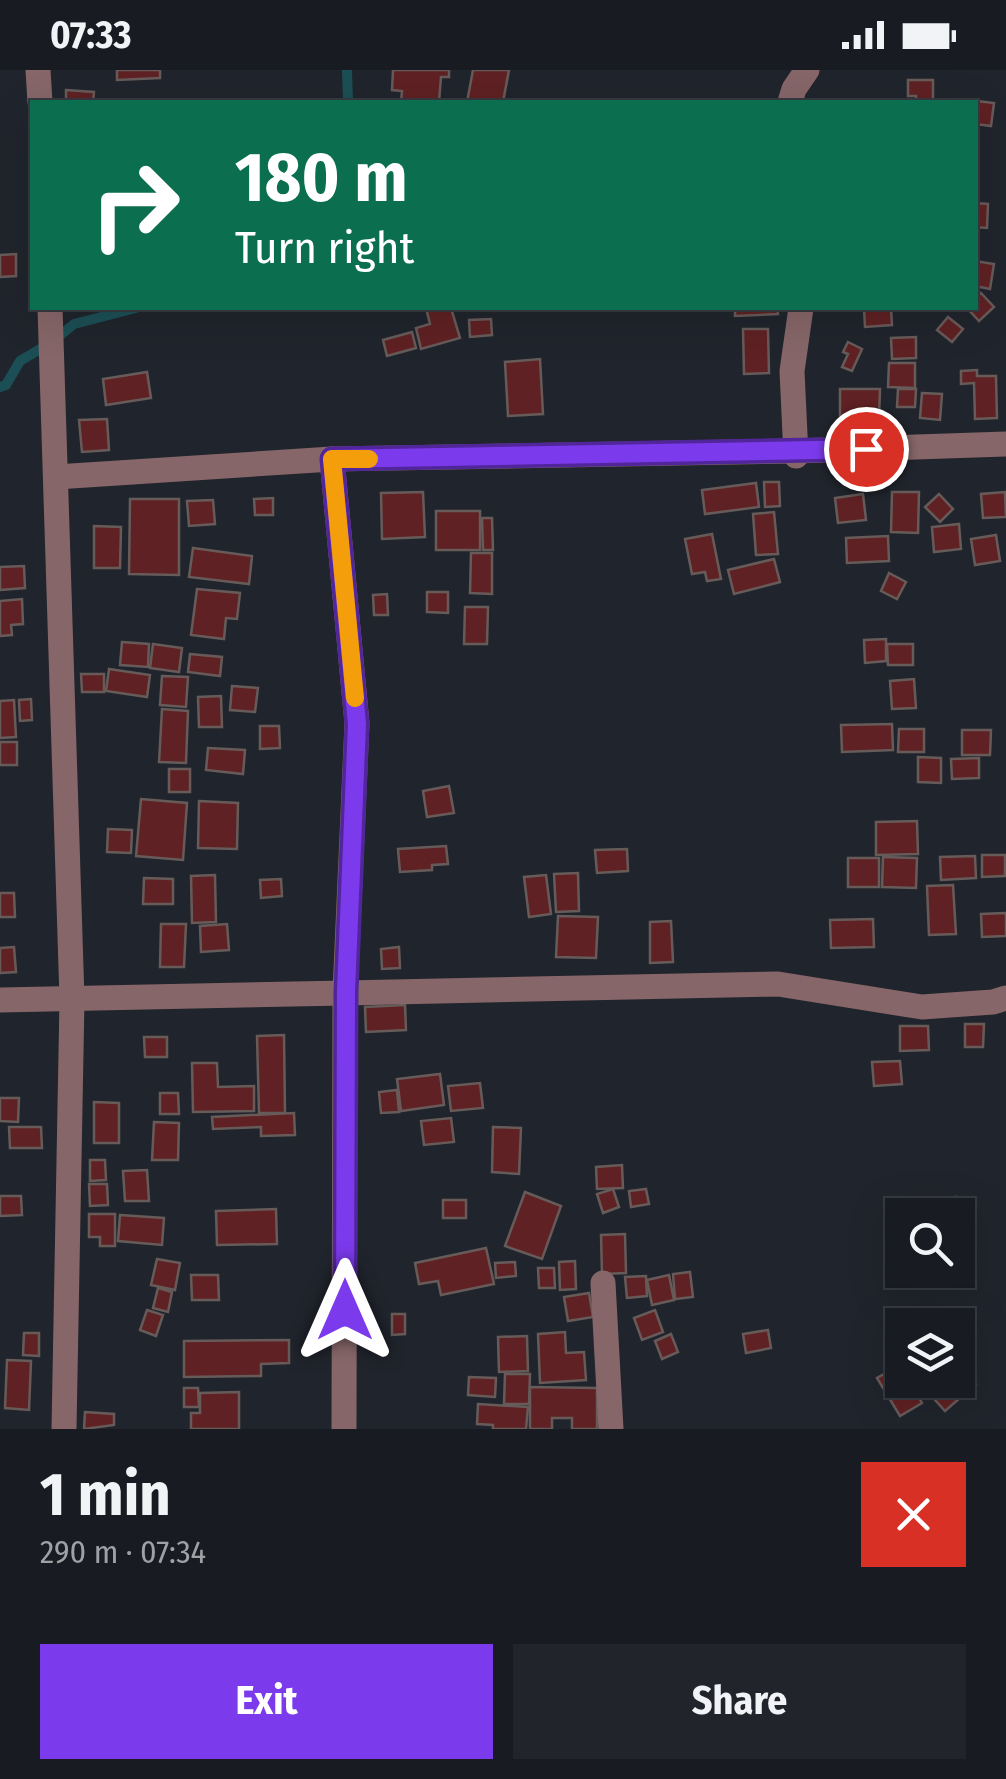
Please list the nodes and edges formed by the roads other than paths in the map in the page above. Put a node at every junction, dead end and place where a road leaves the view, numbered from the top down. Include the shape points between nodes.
1 (38, 70) edge
2 (807, 70) edge
3 (40, 100) edge
4 (791, 100) edge
5 (50, 310) edge
6 (801, 310) edge
7 (1006, 444) edge
8 (796, 453) junction
9 (332, 459) junction
10 (56, 477) junction
11 (346, 992) junction
12 (1006, 998) edge
13 (72, 999) junction
14 (0, 1000) edge
15 (603, 1283) dead end
16 (64, 1429) edge
17 (344, 1429) edge
18 (611, 1429) edge

1 - 3 street
2 - 4 street
5 - 10 street
6 - 8 street via 792,372
7 - 8 street
8 - 9 street
9 - 10 street
9 - 11 street via 357,724
10 - 13 street
11 - 12 street via 778,984 922,1006
11 - 13 street
11 - 17 street
13 - 14 street
13 - 16 street
15 - 18 street

